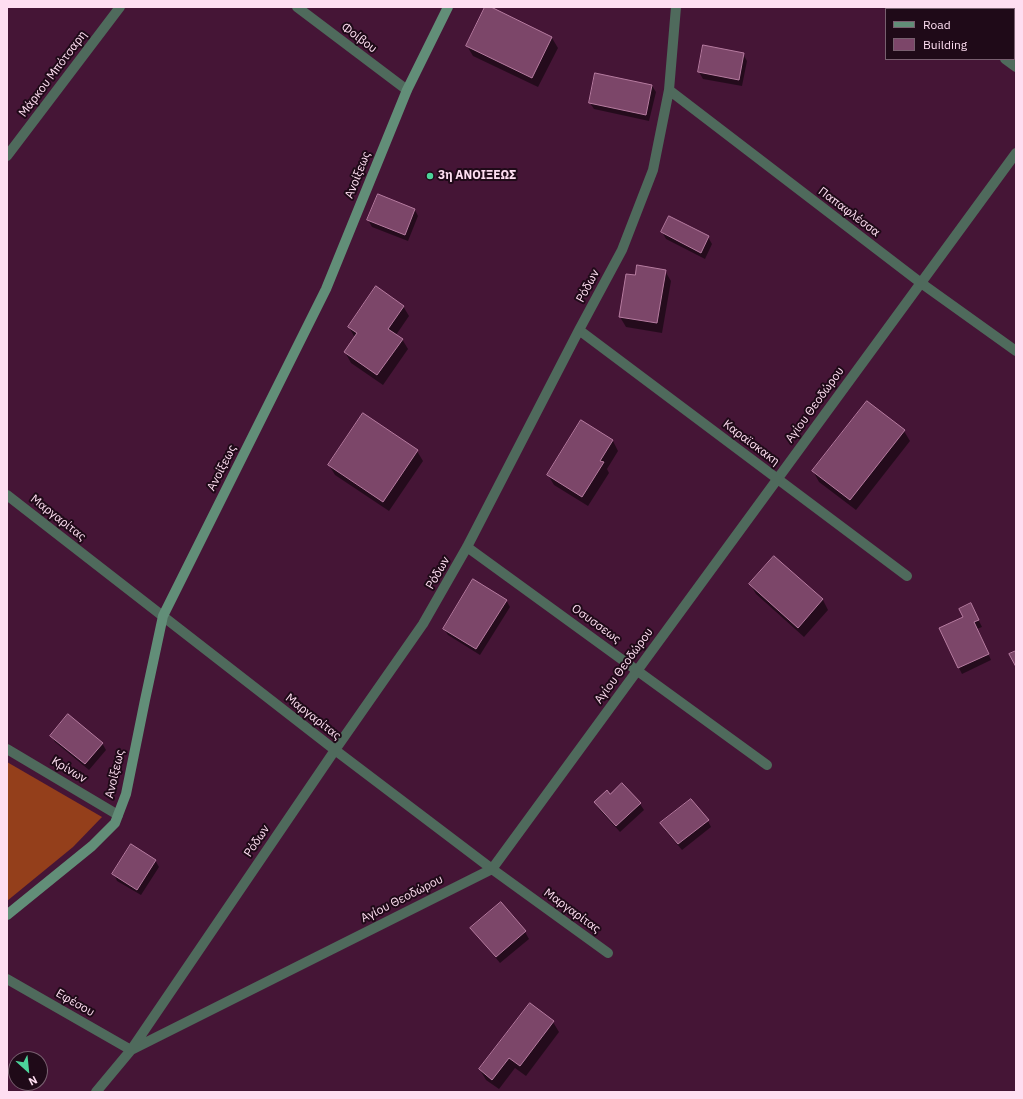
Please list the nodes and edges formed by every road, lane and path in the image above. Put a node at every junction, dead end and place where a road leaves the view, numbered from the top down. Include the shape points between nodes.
1 (120, 7) edge
2 (297, 7) edge
3 (448, 7) edge
4 (676, 7) edge
5 (1006, 60) edge
6 (1016, 67) edge
7 (406, 90) junction
8 (669, 90) junction
9 (1016, 153) edge
10 (7, 156) edge
11 (921, 283) junction
12 (579, 330) junction
13 (1016, 352) edge
14 (777, 479) junction
15 (7, 494) edge
16 (467, 547) junction
17 (907, 576) dead end
18 (163, 616) junction
19 (637, 671) junction
20 (7, 749) edge
21 (335, 750) junction
22 (767, 765) dead end
23 (118, 815) junction
24 (492, 869) junction
25 (7, 915) edge
26 (608, 953) dead end
27 (7, 979) edge
28 (131, 1050) junction
29 (96, 1092) edge

1 - 10 street, Μάρκου Μπότσαρη
2 - 7 street, Φοίβου
3 - 7 street, Ανοίξεως
4 - 8 street, Ρόδων
5 - 6 street
7 - 18 street, Ανοίξεως via 326,289
8 - 11 street, Παπαφλέσσα
8 - 12 street, Ρόδων via 653,170 622,250
9 - 11 street, Αγίου Θεοδώρου
11 - 13 street, Παπαφλέσσα
11 - 14 street, Αγίου Θεοδώρου
12 - 14 street, Καραϊσκακη
12 - 16 street, Ρόδων
14 - 17 street, Καραϊσκακη
14 - 19 street, Αγίου Θεοδώρου
15 - 18 street, Μαργαρίτας
16 - 19 street, Οσυσσεως
16 - 21 street, Ρόδων via 423,624
18 - 21 street, Μαργαρίτας
18 - 23 street, Ανοίξεως via 126,794
19 - 22 street, Οσυσσεως
19 - 24 street, Αγίου Θεοδώρου
20 - 23 street, Κρίνων
21 - 24 street, Μαργαρίτας
21 - 28 street, Ρόδων
23 - 25 street, Ανοίξεως via 114,823 92,846
24 - 26 street, Μαργαρίτας
24 - 28 street, Αγίου Θεοδώρου
27 - 28 street, Εφέσου
28 - 29 street, Ρόδων

